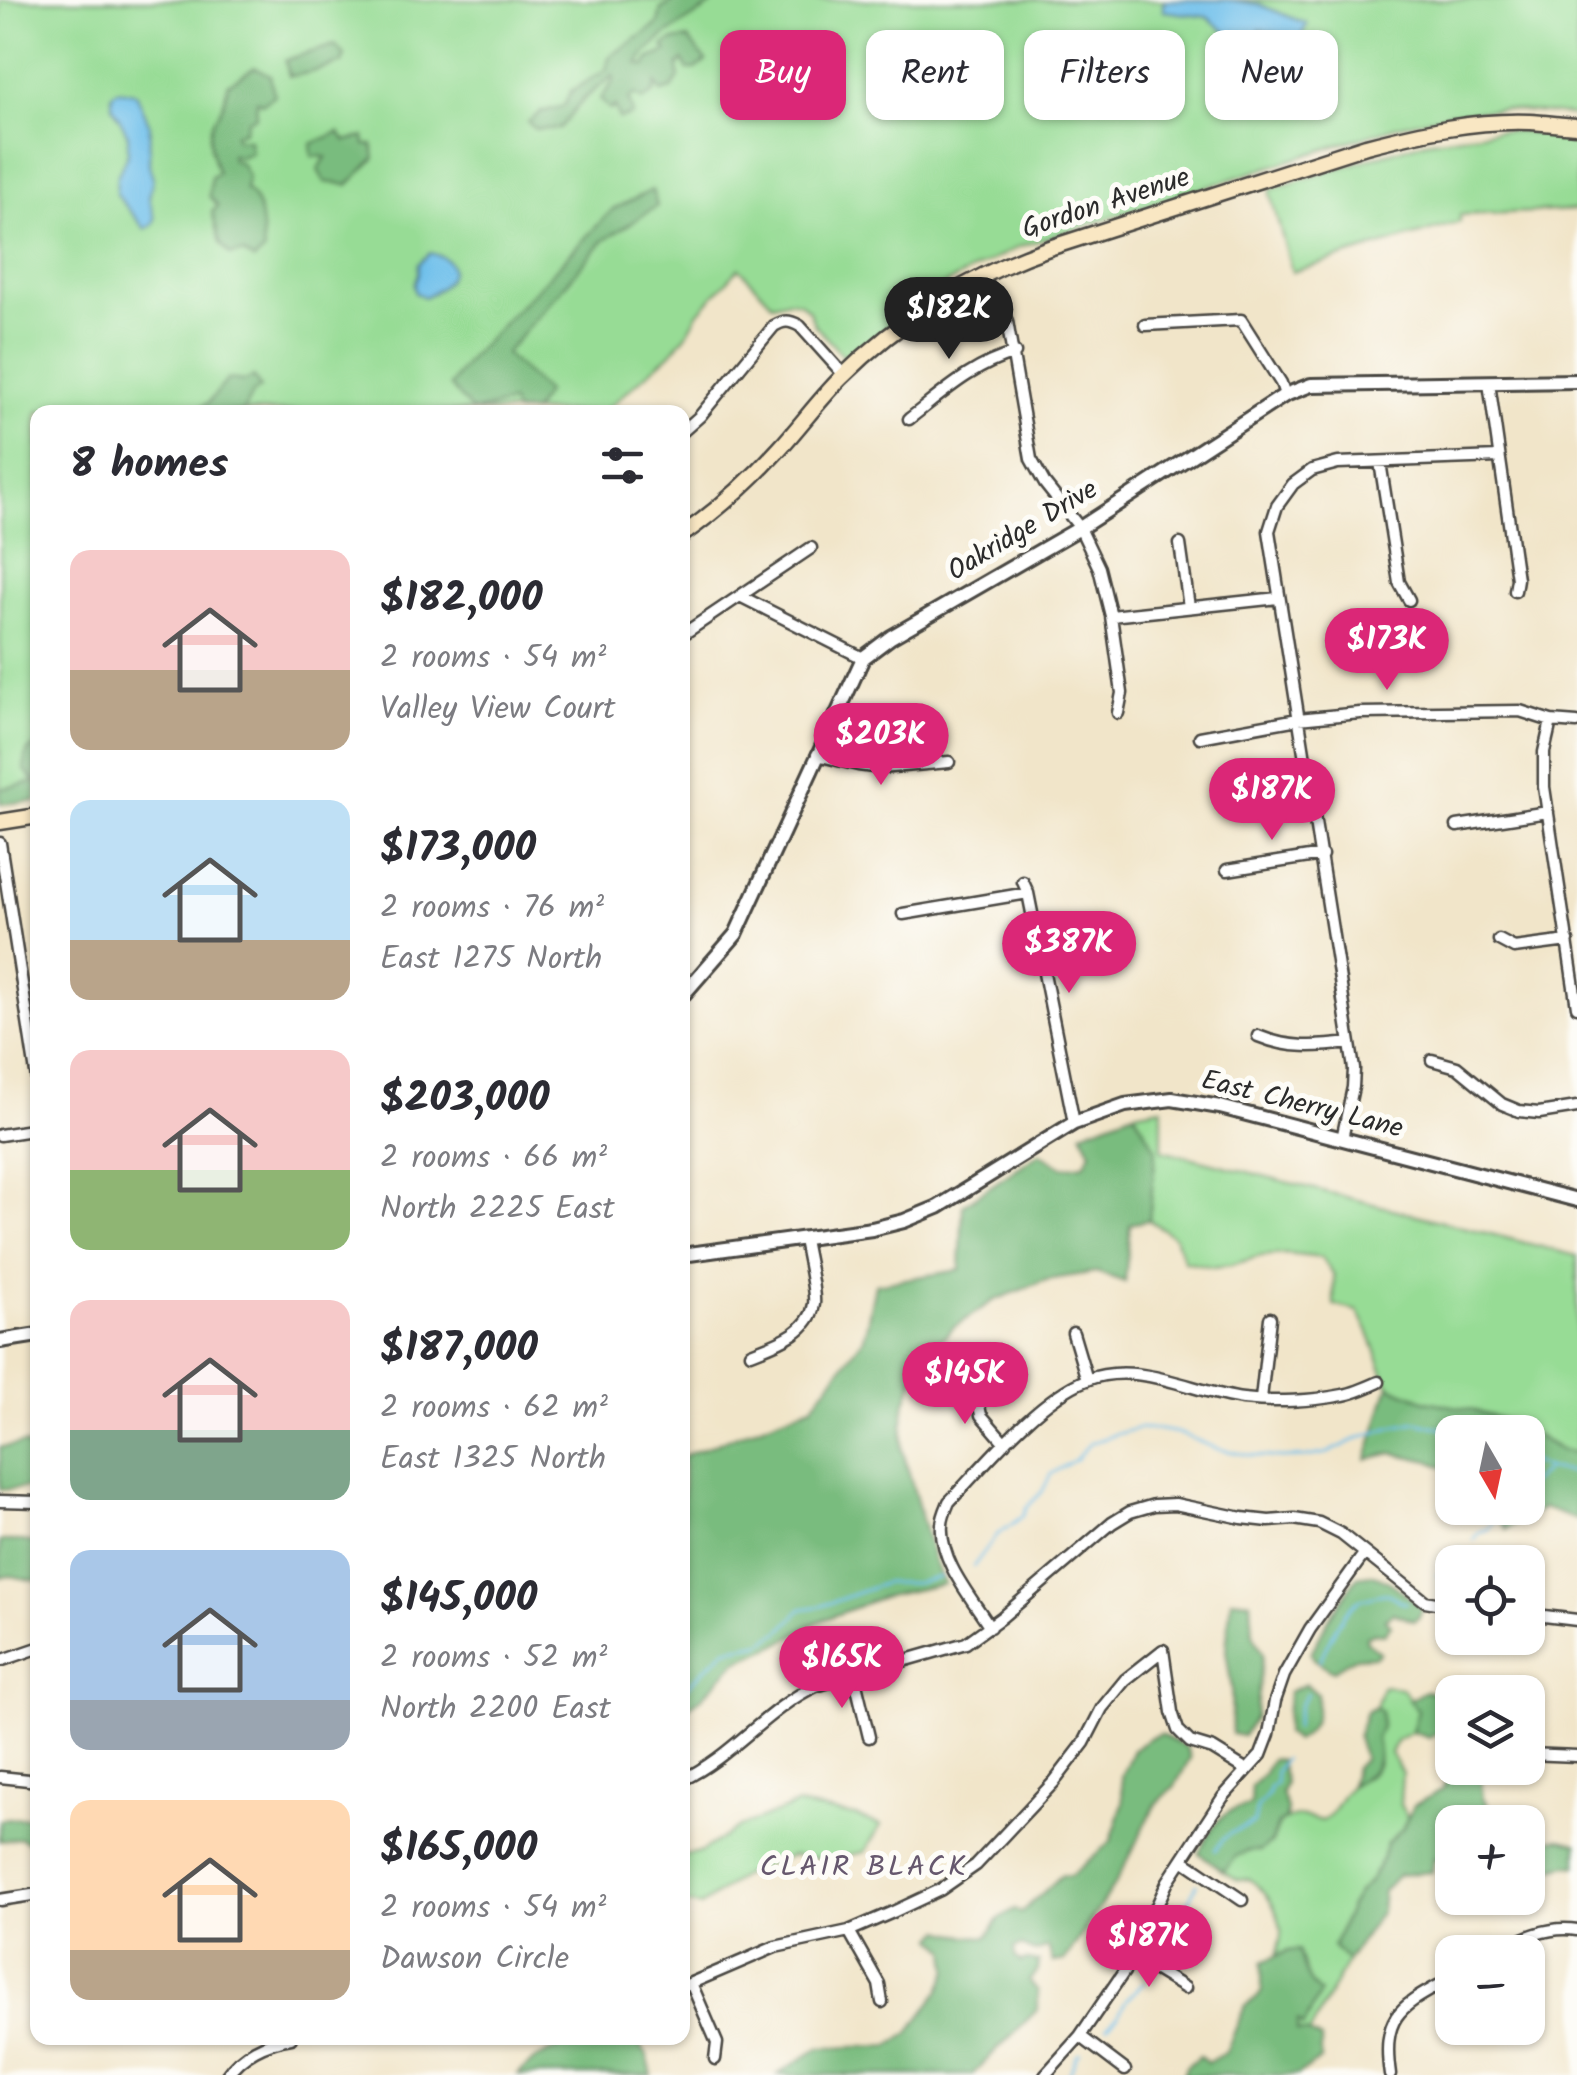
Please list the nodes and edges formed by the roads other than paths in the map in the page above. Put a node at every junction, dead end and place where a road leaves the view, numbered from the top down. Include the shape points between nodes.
1 (1577, 126) edge
2 (983, 276) junction
3 (1145, 325) dead end
4 (1014, 353) junction
5 (844, 375) junction
6 (1577, 381) edge
7 (1489, 383) junction
8 (1286, 395) junction
9 (909, 419) dead end
10 (690, 425) edge
11 (1499, 457) junction
12 (1380, 462) junction
13 (1080, 528) junction
14 (690, 529) edge
15 (1180, 544) dead end
16 (811, 548) dead end
17 (1514, 592) dead end
18 (740, 596) junction
19 (1278, 598) junction
20 (1410, 600) dead end
21 (1189, 608) junction
22 (1111, 616) junction
23 (690, 629) edge
24 (863, 658) junction
25 (1118, 713) dead end
26 (1298, 719) junction
27 (1552, 721) junction
28 (1577, 723) edge
29 (1200, 736) dead end
30 (817, 755) junction
31 (949, 762) dead end
32 (1548, 812) junction
33 (30, 817) edge
34 (0, 822) edge
35 (1457, 826) dead end
36 (0, 843) edge
37 (1322, 856) junction
38 (1227, 870) dead end
39 (903, 914) dead end
40 (1499, 940) dead end
41 (1568, 940) junction
42 (690, 987) edge
43 (1577, 1007) edge
44 (30, 1035) edge
45 (1258, 1036) dead end
46 (1350, 1043) junction
47 (1432, 1060) dead end
48 (1577, 1107) edge
49 (1074, 1123) junction
50 (30, 1130) edge
51 (0, 1134) edge
52 (1342, 1139) junction
53 (1577, 1200) edge
54 (804, 1239) junction
55 (690, 1254) edge
56 (1270, 1318) dead end
57 (1073, 1333) dead end
58 (30, 1336) edge
59 (0, 1341) edge
60 (751, 1352) dead end
61 (1087, 1380) junction
62 (1380, 1382) dead end
63 (974, 1386) dead end
64 (1261, 1400) junction
65 (1005, 1443) junction
66 (0, 1501) edge
67 (30, 1502) edge
68 (1364, 1554) junction
69 (1435, 1602) edge
70 (1545, 1616) edge
71 (1577, 1620) edge
72 (990, 1627) junction
73 (30, 1651) edge
74 (0, 1661) edge
75 (854, 1676) junction
76 (869, 1737) dead end
77 (1545, 1755) edge
78 (1577, 1756) edge
79 (1247, 1770) junction
80 (690, 1776) edge
81 (0, 1777) edge
82 (30, 1780) edge
83 (1183, 1860) junction
84 (30, 1895) edge
85 (0, 1900) edge
86 (1242, 1900) dead end
87 (849, 1930) junction
88 (1577, 1930) edge
89 (1532, 1935) edge
90 (1134, 1957) junction
91 (690, 1984) edge
92 (1185, 1988) dead end
93 (1435, 1988) edge
94 (690, 1991) edge
95 (882, 2002) dead end
96 (1080, 2036) junction
97 (269, 2045) edge
98 (716, 2058) dead end
99 (1124, 2070) dead end
100 (227, 2075) edge
101 (1046, 2075) edge
102 (1390, 2075) edge

1 - 2 main road, Gordon Avenue via 1487,124 1406,135 1049,248
2 - 4 street via 1007,321
2 - 5 main road, Gordon Avenue via 910,319
3 - 8 street via 1241,320
4 - 9 street via 968,373
4 - 13 street via 1032,459
5 - 10 street via 800,326 782,322
5 - 14 main road, Gordon Avenue via 762,467
6 - 7 street, Oakridge Drive
7 - 8 street, Oakridge Drive via 1312,385
7 - 11 street
8 - 13 street, Oakridge Drive
11 - 12 street
11 - 17 street
12 - 19 street via 1338,463 1293,484 1269,531
12 - 20 street via 1399,582
13 - 22 street
13 - 24 street, Oakridge Drive
15 - 21 street
16 - 18 street
18 - 23 street
18 - 24 street
19 - 21 street
19 - 26 street
21 - 22 street
22 - 25 street via 1122,693
24 - 30 street, Oakridge Drive
26 - 27 street via 1520,711
26 - 29 street
26 - 37 street
27 - 28 street
27 - 32 street via 1544,752
30 - 31 street via 881,768
30 - 42 street, Oakridge Drive via 736,934
32 - 35 street
32 - 41 street
33 - 34 main road
36 - 44 street
37 - 38 street
37 - 46 street
39 - 49 street via 1026,887
40 - 41 street via 1514,948
41 - 43 street
45 - 46 street via 1297,1047
46 - 52 street via 1353,1087
47 - 48 street via 1457,1066 1519,1111
49 - 52 street, East Cherry Lane via 1125,1105 1172,1100
49 - 54 street, East Cherry Lane via 938,1207 872,1229
50 - 51 street
52 - 53 street, East Cherry Lane
54 - 55 street, East Cherry Lane
54 - 60 street via 814,1304 805,1324
56 - 64 street
57 - 61 street
58 - 59 street
61 - 64 street via 1140,1373
61 - 65 street via 1054,1397
62 - 64 street via 1345,1395
63 - 65 street via 981,1416
65 - 72 street via 948,1502 942,1524 951,1564
66 - 67 street
68 - 69 street
68 - 72 street via 1319,1523 1154,1505 1112,1524
68 - 79 street via 1286,1672 1260,1755
70 - 71 street
72 - 75 street via 966,1643
73 - 74 street
75 - 76 street
75 - 80 street via 798,1694
77 - 78 street
79 - 83 street
79 - 87 street via 1178,1730 1163,1650 1124,1680 1054,1782 976,1865 940,1890
81 - 82 street
83 - 86 street
83 - 90 street
84 - 85 street
87 - 91 street via 774,1947
87 - 95 street via 880,1984
88 - 89 street
90 - 92 street
90 - 96 street
93 - 102 street via 1408,2003 1388,2031
94 - 98 street via 717,2044
96 - 99 street
96 - 101 street
97 - 100 street via 242,2058

